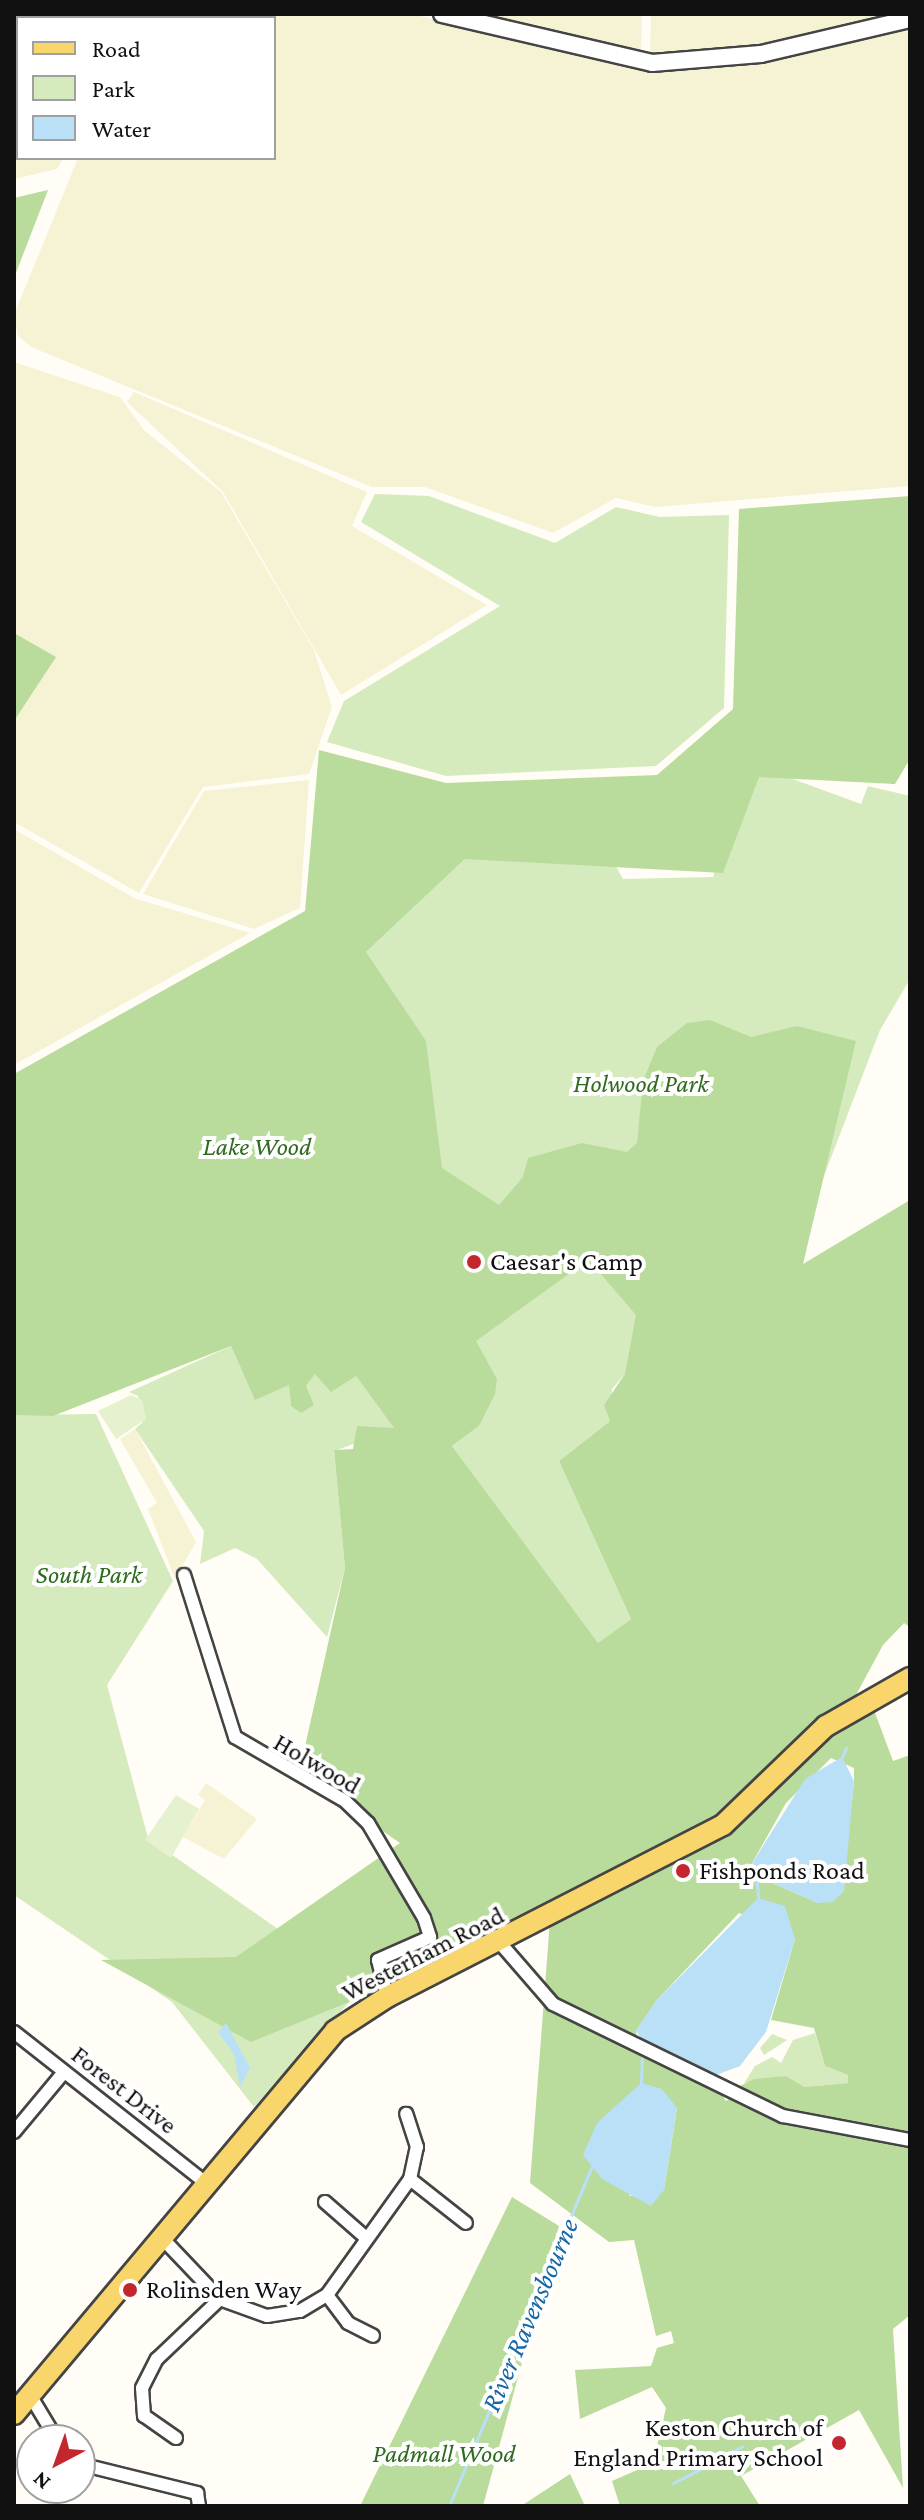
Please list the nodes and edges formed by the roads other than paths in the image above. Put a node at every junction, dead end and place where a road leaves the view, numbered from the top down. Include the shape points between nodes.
1 (442, 14) edge
2 (910, 19) edge
3 (184, 1575) dead end
4 (910, 1678) edge
5 (501, 1944) junction
6 (387, 1997) junction
7 (14, 2032) edge
8 (64, 2072) junction
9 (406, 2114) dead end
10 (14, 2132) edge
11 (910, 2140) edge
12 (410, 2179) junction
13 (206, 2183) junction
14 (325, 2202) dead end
15 (466, 2223) dead end
16 (364, 2236) junction
17 (162, 2238) junction
18 (327, 2295) junction
19 (220, 2299) junction
20 (373, 2336) dead end
21 (30, 2395) junction
22 (14, 2414) edge
23 (47, 2424) edge
24 (176, 2438) dead end
25 (96, 2468) edge
26 (199, 2506) edge

1 - 2 street via 652,63 761,54
3 - 6 street, Holwood via 235,1737 345,1801 368,1823 424,1918 430,1937 378,1960
4 - 5 main road, Westerham Road via 826,1726 723,1825
5 - 6 main road, Westerham Road
5 - 11 street via 553,2004 783,2116
6 - 13 main road, Westerham Road via 308,2058
7 - 8 street, Forest Drive
8 - 10 street
8 - 13 street, Forest Drive
9 - 12 street via 417,2147
12 - 15 street
12 - 16 street
13 - 17 main road, Westerham Road
14 - 16 street
16 - 18 street
17 - 19 street
17 - 21 main road, Westerham Road
18 - 19 street via 300,2311 267,2316
18 - 20 street via 348,2323
19 - 24 street via 157,2359 142,2388 144,2416
21 - 22 main road, Westerham Road
21 - 23 street
25 - 26 street via 197,2493

